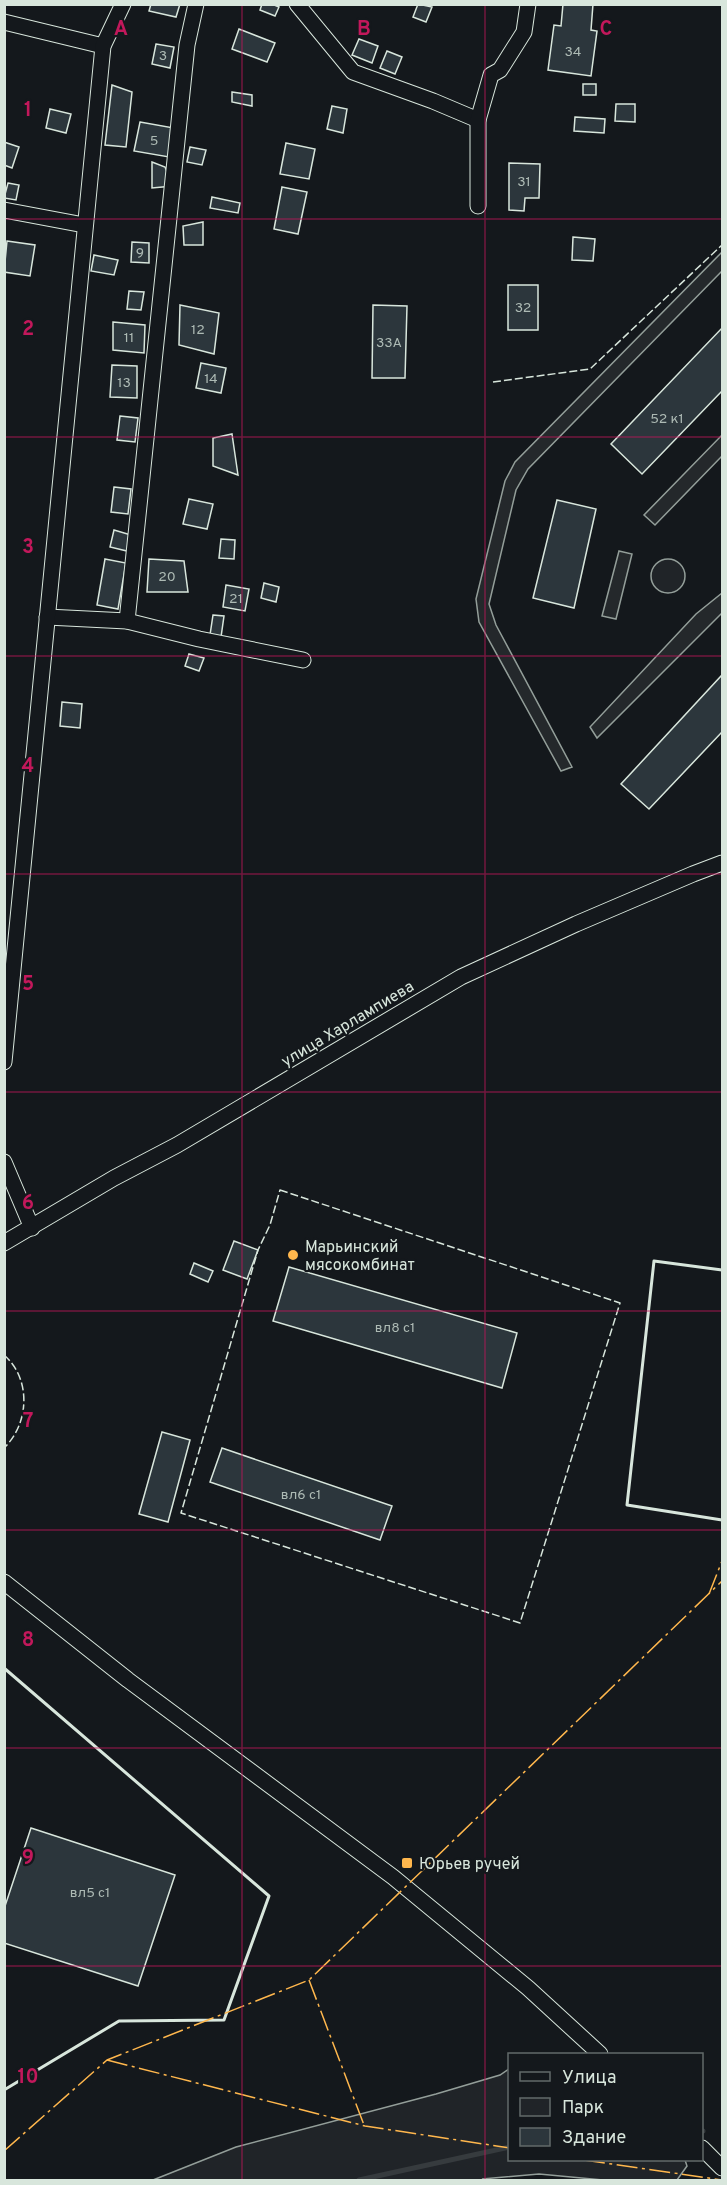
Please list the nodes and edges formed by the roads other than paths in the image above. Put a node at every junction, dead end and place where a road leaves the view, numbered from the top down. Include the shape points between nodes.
1 (123, 4) edge
2 (196, 4) edge
3 (297, 4) edge
4 (528, 4) edge
5 (4, 22) edge
6 (103, 46) junction
7 (478, 120) junction
8 (478, 206) dead end
9 (4, 210) edge
10 (84, 225) junction
11 (47, 617) junction
12 (127, 621) junction
13 (303, 660) dead end
14 (723, 863) edge
15 (4, 1062) edge
16 (4, 1162) edge
17 (32, 1228) junction
18 (4, 1243) edge
19 (4, 1582) edge
20 (598, 2053) edge
21 (703, 2149) edge
22 (723, 2168) edge

1 - 6 street
2 - 12 street via 187,45
3 - 7 street via 353,72
4 - 7 street via 524,32 500,70 491,75
5 - 6 street
6 - 10 street
7 - 8 street
9 - 10 street
10 - 11 street
11 - 12 street
11 - 15 street
12 - 13 street
14 - 17 street, улица Харлампиева via 586,919 460,977
16 - 17 street
17 - 18 street, улица Харлампиева
19 - 20 street via 128,1680 393,1877 528,1988
21 - 22 street

